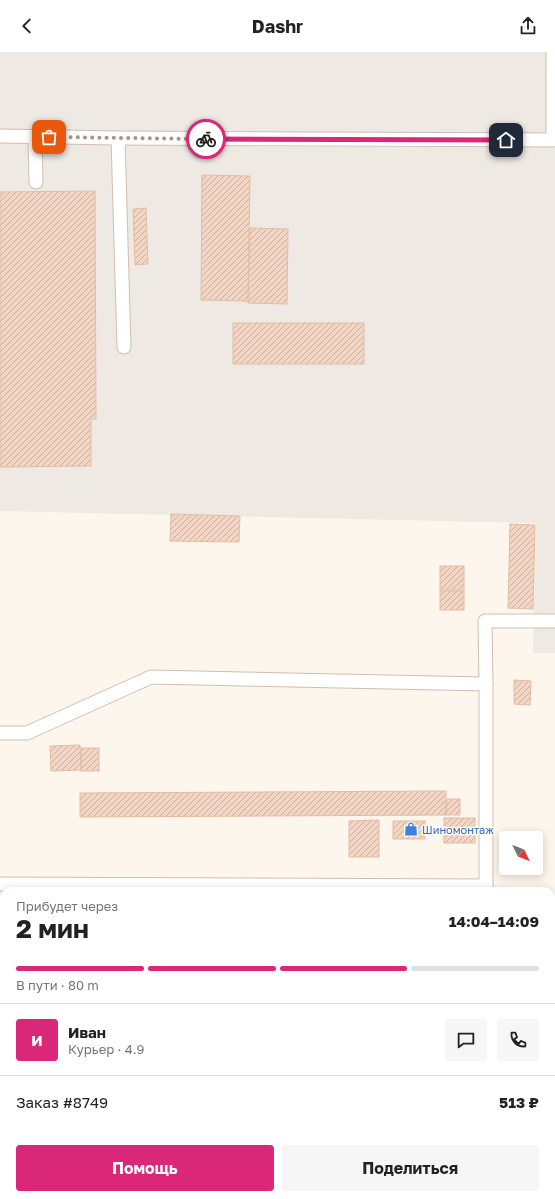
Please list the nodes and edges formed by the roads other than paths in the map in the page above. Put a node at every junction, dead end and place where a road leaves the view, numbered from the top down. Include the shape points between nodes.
1 (553, 52) edge
2 (554, 75) edge
3 (0, 136) edge
4 (35, 136) junction
5 (118, 138) junction
6 (36, 182) dead end
7 (124, 347) dead end
8 (555, 621) edge
9 (486, 684) junction
10 (0, 733) edge
11 (0, 884) edge
12 (364, 887) edge
13 (486, 887) edge

1 - 2 lane
2 - 5 lane via 553,140
3 - 4 lane
4 - 5 lane
4 - 6 lane
5 - 7 lane
8 - 9 lane via 485,621
9 - 10 lane via 151,677 28,733
9 - 13 lane
11 - 12 lane

